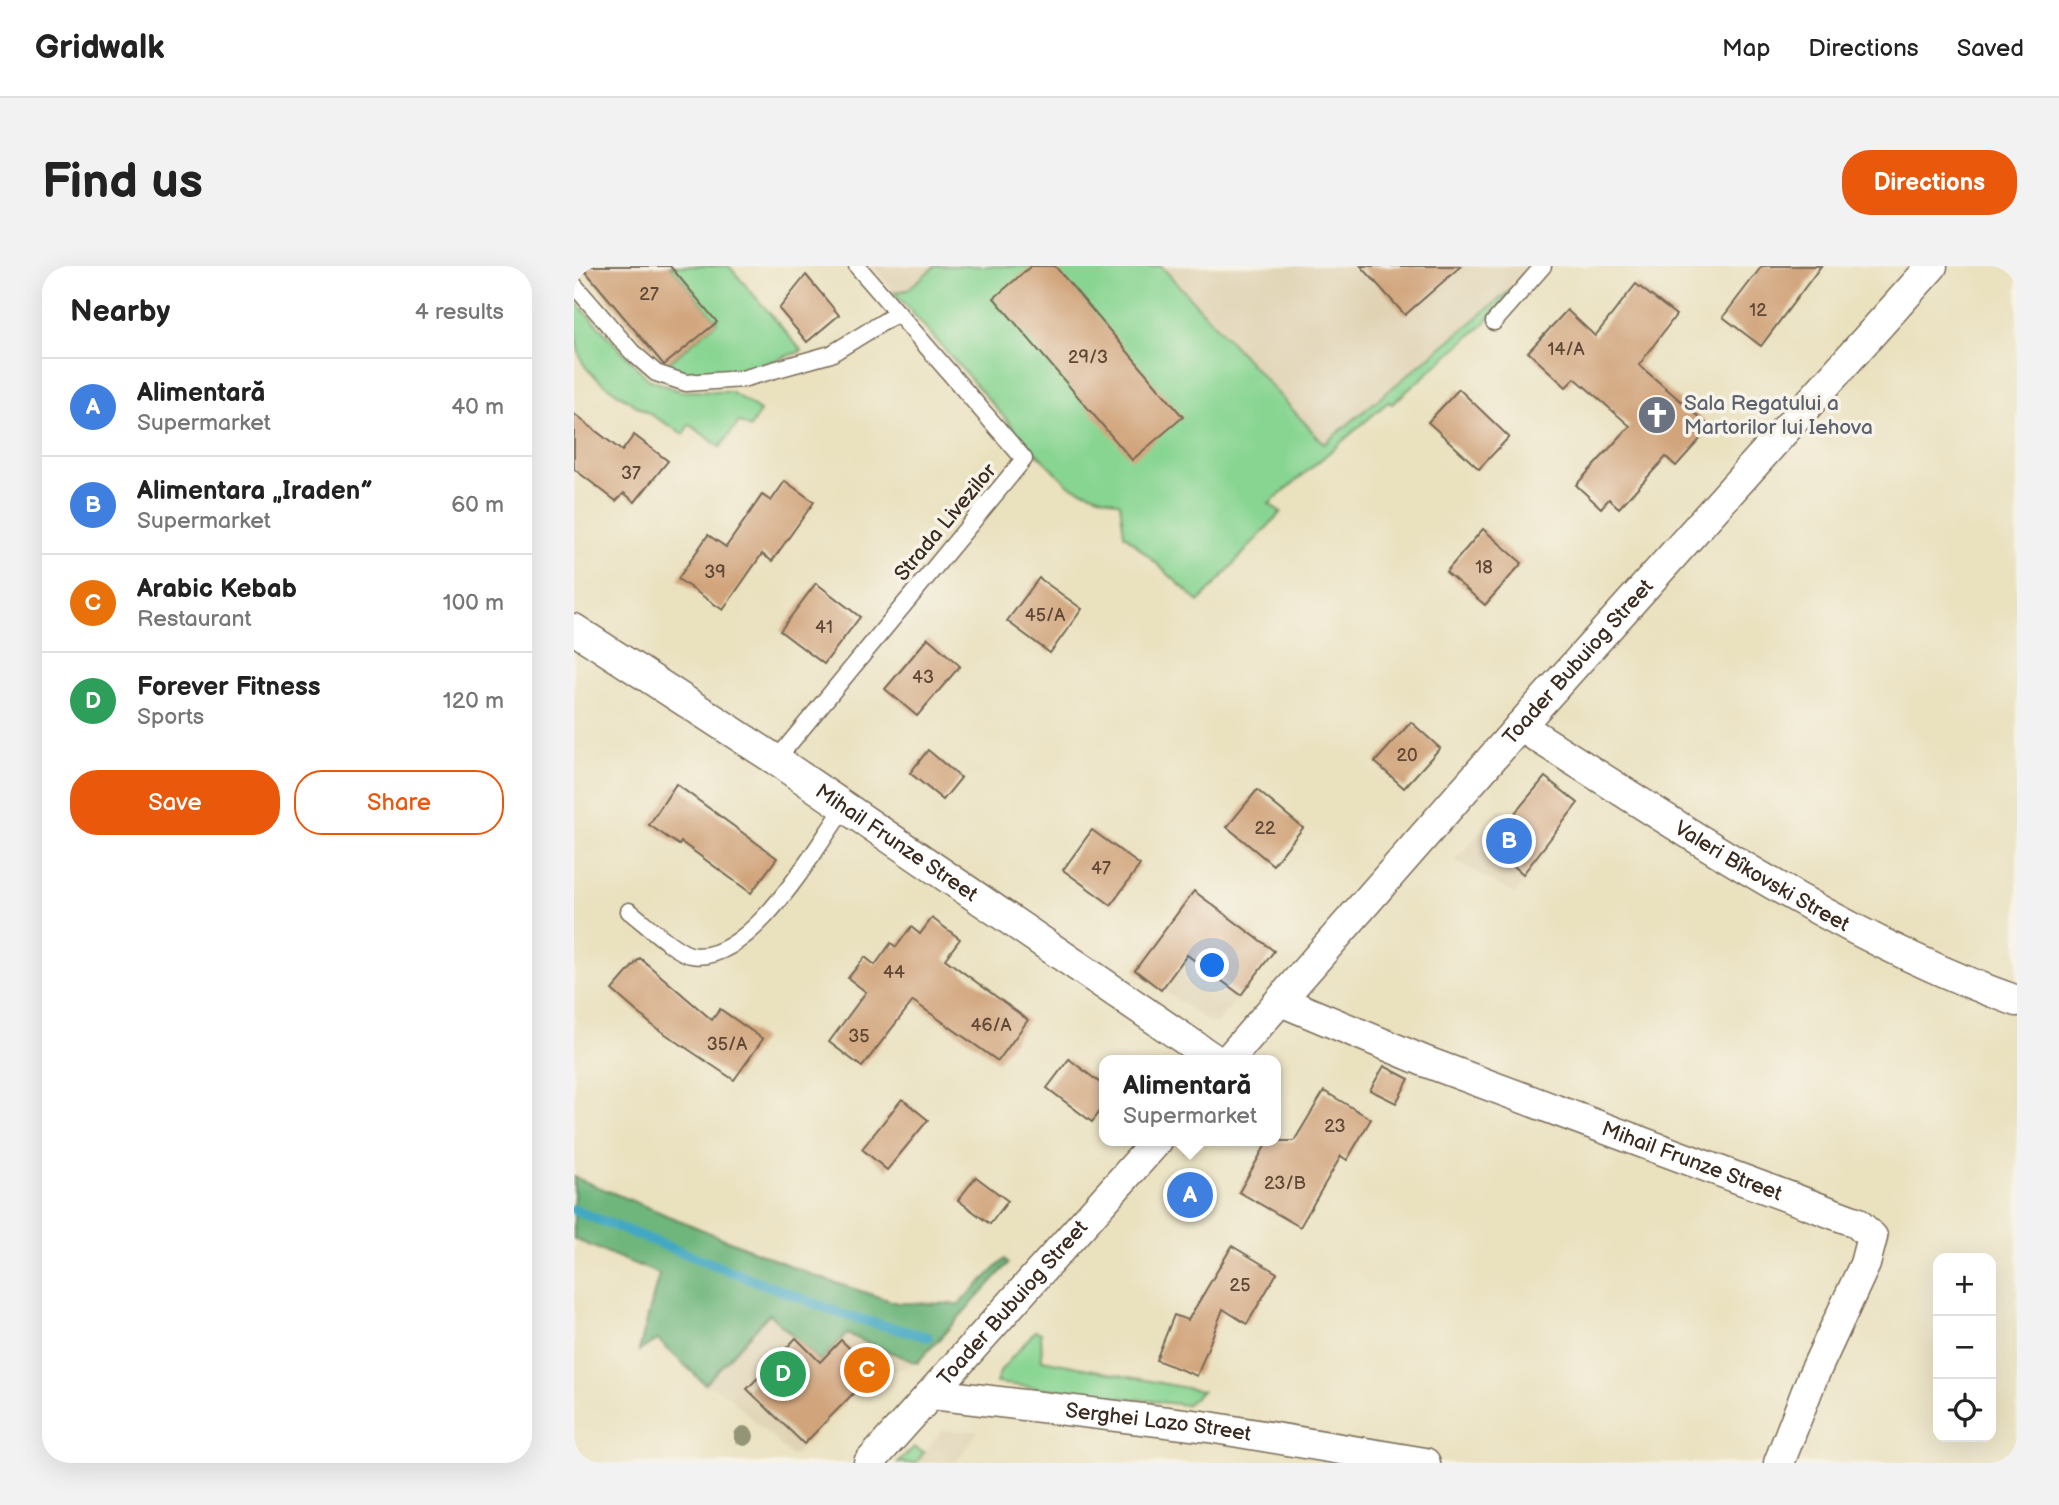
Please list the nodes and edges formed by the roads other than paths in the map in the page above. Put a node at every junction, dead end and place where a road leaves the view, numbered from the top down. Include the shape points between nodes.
1 (857, 266) edge
2 (1543, 266) edge
3 (1932, 266) edge
4 (574, 285) edge
5 (898, 313) junction
6 (1494, 322) dead end
7 (574, 629) edge
8 (1520, 726) junction
9 (776, 760) junction
10 (845, 807) junction
11 (629, 911) dead end
12 (1281, 1001) junction
13 (2017, 1002) edge
14 (1207, 1055) edge
15 (1232, 1055) edge
16 (1153, 1146) edge
17 (932, 1394) junction
18 (869, 1463) edge
19 (1425, 1463) edge
20 (1779, 1463) edge

1 - 5 lane, Strada Livezilor
2 - 6 lane
3 - 8 street, Toader Bubuiog Street
4 - 5 lane via 632,352 656,373 686,383 742,379 831,354
5 - 9 lane, Strada Livezilor via 1024,459
7 - 9 street, Mihail Frunze Street
8 - 12 street, Toader Bubuiog Street
8 - 13 street, Valeri Bîkovski Street via 1798,897 1961,982
9 - 10 street, Mihail Frunze Street
10 - 11 lane via 758,927 736,945 710,955 690,955
10 - 14 street, Mihail Frunze Street
12 - 15 street, Toader Bubuiog Street
12 - 20 street, Mihail Frunze Street via 1424,1061 1856,1222 1872,1237 1866,1264 1812,1378
16 - 17 street, Toader Bubuiog Street
17 - 18 street, Toader Bubuiog Street
17 - 19 street, Serghei Lazo Street via 1209,1427

